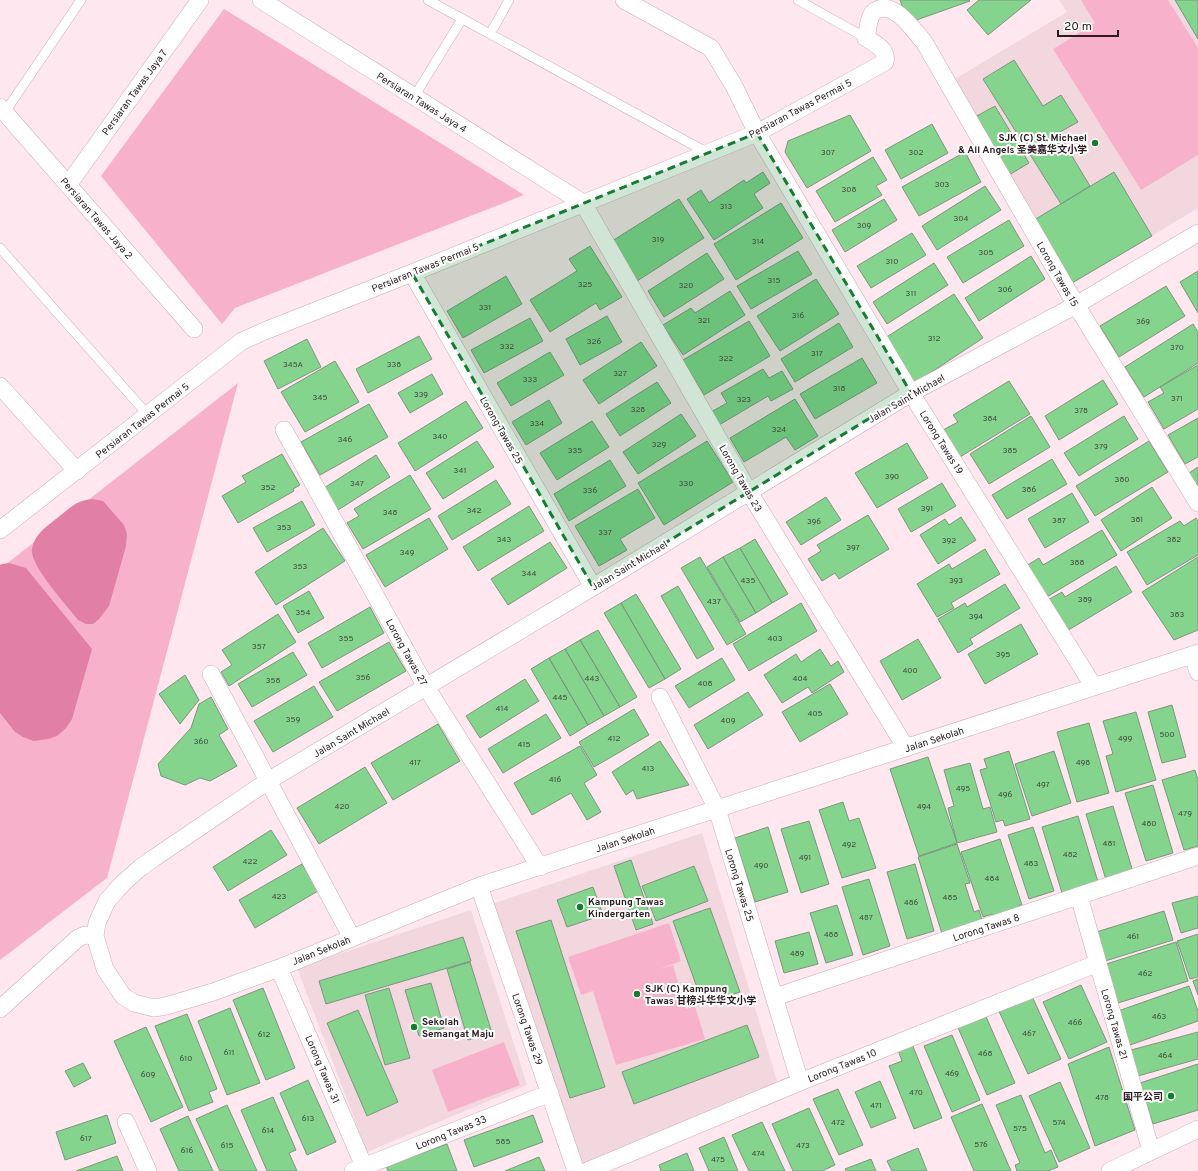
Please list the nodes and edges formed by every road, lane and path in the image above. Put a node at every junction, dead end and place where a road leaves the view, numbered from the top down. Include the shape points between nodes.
1 (81, 0) edge
2 (200, 0) edge
3 (261, 0) edge
4 (428, 0) edge
5 (509, 0) edge
6 (624, 0) edge
7 (798, 0) edge
8 (462, 18) junction
9 (490, 34) junction
10 (866, 38) junction
11 (414, 97) junction
12 (2, 110) edge
13 (757, 133) junction
14 (706, 152) junction
15 (68, 185) junction
16 (583, 203) junction
17 (1198, 233) edge
18 (0, 248) edge
19 (412, 273) junction
20 (1076, 305) junction
21 (194, 329) dead end
22 (0, 386) edge
23 (911, 393) junction
24 (148, 415) junction
25 (284, 430) dead end
26 (77, 471) junction
27 (749, 492) junction
28 (1198, 503) edge
29 (0, 530) edge
30 (593, 587) junction
31 (1196, 654) edge
32 (1198, 672) edge
33 (211, 674) dead end
34 (426, 687) junction
35 (1094, 687) junction
36 (660, 697) dead end
37 (906, 748) junction
38 (268, 781) junction
39 (717, 809) junction
40 (1198, 856) edge
41 (540, 867) junction
42 (479, 886) junction
43 (1079, 896) junction
44 (90, 936) junction
45 (352, 938) junction
46 (1098, 963) junction
47 (279, 968) junction
48 (775, 997) junction
49 (0, 1009) edge
50 (800, 1082) junction
51 (550, 1094) junction
52 (126, 1122) dead end
53 (1198, 1129) edge
54 (1151, 1151) junction
55 (361, 1170) edge
56 (148, 1171) edge
57 (576, 1171) edge
58 (587, 1171) edge
59 (1110, 1171) edge

1 - 12 lane
2 - 15 street, Persiaran Tawas Jaya 7
3 - 11 street, Persiaran Tawas Jaya 4
4 - 8 lane
5 - 9 lane
6 - 13 street, Lorong Tawas 19 via 711,48 734,86
7 - 10 lane
8 - 9 lane
8 - 11 lane
9 - 14 lane
10 - 13 street, Persiaran Tawas Permai 5 via 881,48 886,57 885,62
10 - 20 street, Lorong Tawas 15 via 871,15 875,10 884,7 898,14 924,42
11 - 16 street, Persiaran Tawas Jaya 4
12 - 15 street, Persiaran Tawas Jaya 2
13 - 14 street, Persiaran Tawas Permai 5
13 - 23 street, Lorong Tawas 19
14 - 16 street, Persiaran Tawas Permai 5
15 - 21 street, Persiaran Tawas Jaya 2
16 - 19 street, Persiaran Tawas Permai 5
16 - 27 street, Lorong Tawas 23
17 - 20 street, Jalan Saint Michael
18 - 24 lane
19 - 24 street, Persiaran Tawas Permai 5 via 242,341
19 - 30 street, Lorong Tawas 25
20 - 23 street, Jalan Saint Michael
20 - 28 street, Lorong Tawas 15
22 - 26 street
23 - 27 street, Jalan Saint Michael
23 - 35 street, Lorong Tawas 19
24 - 26 street, Persiaran Tawas Permai 5
25 - 34 street, Lorong Tawas 27
26 - 29 street, Persiaran Tawas Permai 5
27 - 30 street, Jalan Saint Michael
27 - 37 street, Lorong Tawas 23
30 - 34 street, Jalan Saint Michael
31 - 32 street
31 - 35 street, Jalan Sekolah
33 - 38 street
34 - 38 street, Jalan Saint Michael
34 - 41 street, Lorong Tawas 27
35 - 37 street, Jalan Sekolah
36 - 39 street, Lorong Tawas 25
37 - 39 street, Jalan Sekolah
38 - 44 street, Jalan Saint Michael via 132,874 107,901
38 - 45 street
39 - 41 street, Jalan Sekolah
39 - 48 street, Lorong Tawas 25
40 - 43 street, Lorong Tawas 8
41 - 42 street, Jalan Sekolah
42 - 45 street, Jalan Sekolah
42 - 51 street, Lorong Tawas 29
43 - 46 street, Lorong Tawas 21
43 - 48 street, Lorong Tawas 8
44 - 47 street, Jalan Sekolah via 122,996 134,1004 154,1008 213,992
44 - 49 street via 78,938 69,945
45 - 47 street, Jalan Sekolah
46 - 50 street, Lorong Tawas 10
46 - 54 street, Lorong Tawas 21
47 - 55 street, Lorong Tawas 31
48 - 50 street, Lorong Tawas 25
50 - 58 street, Lorong Tawas 10
51 - 55 street, Lorong Tawas 33
51 - 57 street, Lorong Tawas 29
52 - 56 street
53 - 54 street
54 - 59 street

